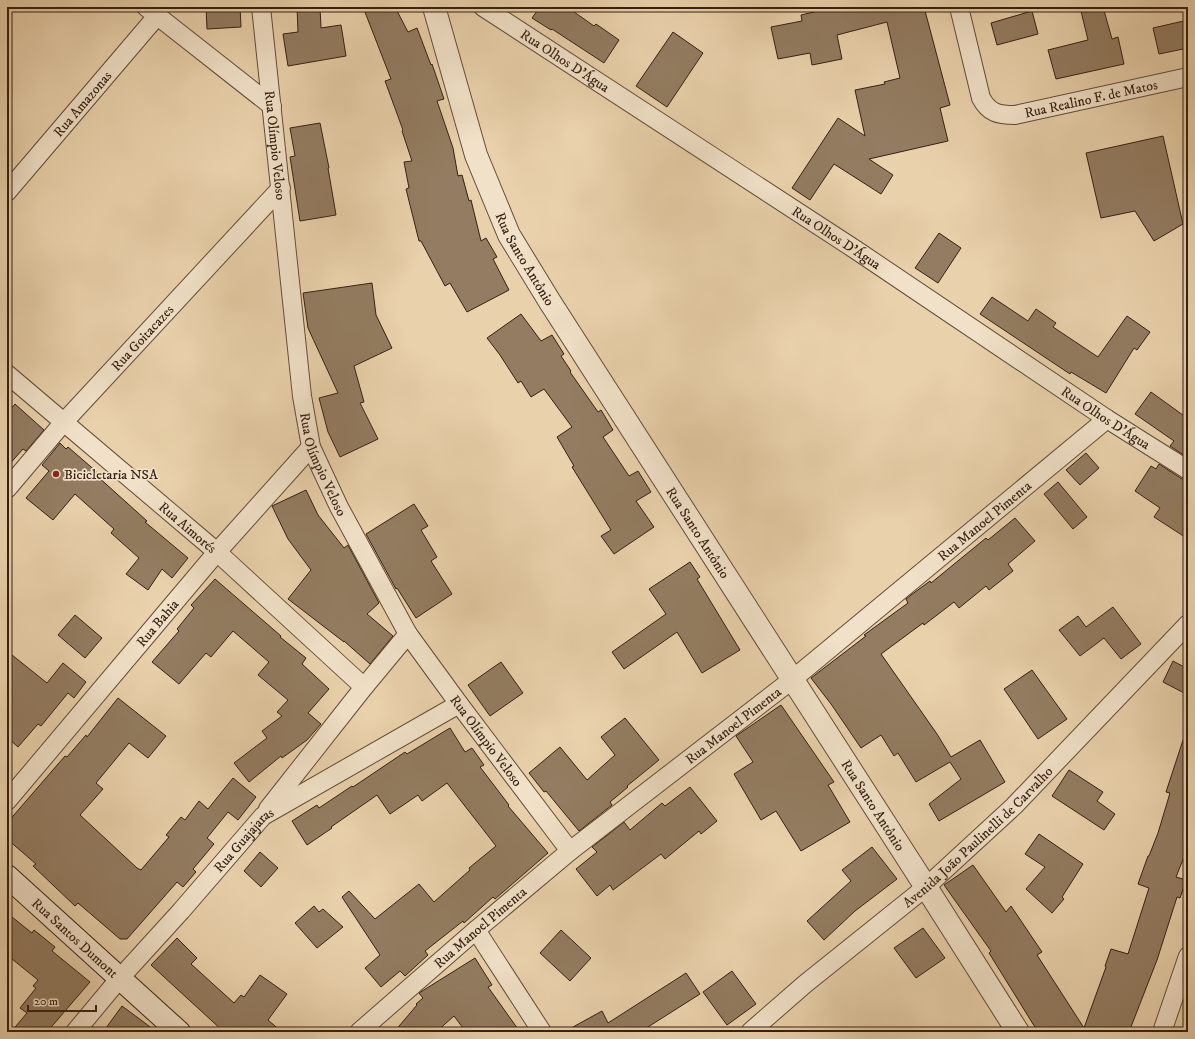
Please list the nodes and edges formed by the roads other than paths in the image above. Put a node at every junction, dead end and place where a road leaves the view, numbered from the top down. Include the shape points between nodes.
1 (261, 7) edge
2 (434, 7) edge
3 (484, 7) edge
4 (959, 7) edge
5 (152, 11) edge
6 (1188, 77) edge
7 (272, 106) junction
8 (281, 188) junction
9 (7, 192) edge
10 (7, 374) edge
11 (1106, 419) junction
12 (63, 423) junction
13 (311, 447) junction
14 (1188, 470) edge
15 (7, 489) edge
16 (217, 552) junction
17 (1188, 624) edge
18 (408, 634) junction
19 (793, 679) junction
20 (364, 687) junction
21 (459, 704) junction
22 (7, 801) edge
23 (263, 816) junction
24 (570, 851) junction
25 (7, 876) edge
26 (926, 887) junction
27 (476, 930) junction
28 (1188, 956) edge
29 (120, 978) junction
30 (74, 1032) edge
31 (179, 1032) edge
32 (359, 1032) edge
33 (542, 1032) edge
34 (750, 1032) edge
35 (1018, 1032) edge
36 (1162, 1032) edge

1 - 7 street, Rua Olímpio Veloso
2 - 19 street, Rua Santo Antônio via 476,155 509,235
3 - 11 street, Rua Olhos D'Água via 856,250
4 - 6 street, Rua Realino F. de Matos via 981,98 993,112 1015,116
5 - 7 street
5 - 9 street, Rua Amazonas
7 - 8 street, Rua Olímpio Veloso
8 - 12 street, Rua Goitacazes
8 - 13 street, Rua Olímpio Veloso via 302,396
10 - 12 street, Rua Aimorés
11 - 14 street, Rua Olhos D'Água
11 - 19 street, Rua Manoel Pimenta
12 - 15 street, Rua Goitacazes
12 - 16 street, Rua Aimorés
13 - 16 street, Rua Bahia
13 - 18 street, Rua Olímpio Veloso via 339,507
16 - 20 street, Rua Aimorés
16 - 22 street, Rua Bahia
17 - 26 street, Avenida João Paulinelli de Carvalho via 1014,806
18 - 20 street
18 - 21 street, Rua Olímpio Veloso
19 - 24 street, Rua Manoel Pimenta
19 - 26 street, Rua Santo Antônio
20 - 23 street
21 - 23 street, Rua Guajajaras
21 - 24 street, Rua Olímpio Veloso
23 - 29 street, Rua Guajajaras
24 - 27 street, Rua Manoel Pimenta
25 - 29 street, Rua Santos Dumont
26 - 34 street, Avenida João Paulinelli de Carvalho via 805,984
26 - 35 street, Rua Santo Antônio
27 - 32 street, Rua Manoel Pimenta
27 - 33 street
28 - 36 street
29 - 30 street, Rua Guajajaras
29 - 31 street, Rua Santos Dumont

